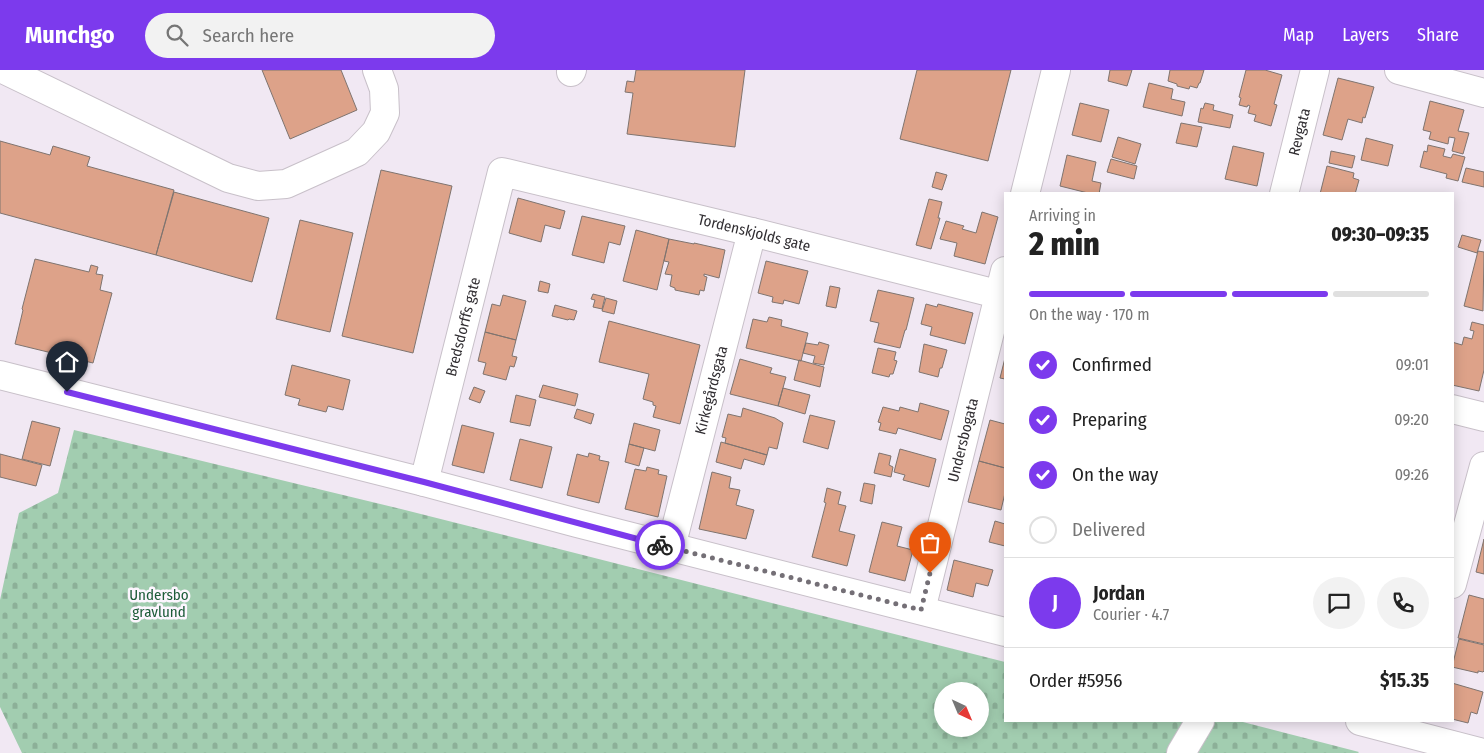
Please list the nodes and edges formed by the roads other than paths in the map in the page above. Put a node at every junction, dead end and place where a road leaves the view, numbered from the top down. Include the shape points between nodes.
1 (5, 70) edge
2 (377, 70) edge
3 (1056, 70) edge
4 (1315, 70) edge
5 (1400, 70) edge
6 (1484, 93) edge
7 (502, 172) joint
8 (1025, 192) edge
9 (1284, 192) edge
10 (752, 232) junction
11 (1003, 288) edge
12 (0, 375) edge
13 (1454, 409) edge
14 (1484, 417) edge
15 (1484, 466) edge
16 (424, 482) junction
17 (671, 547) junction
18 (1454, 577) edge
19 (921, 610) junction
20 (1004, 632) edge
21 (1199, 722) edge
22 (1368, 722) edge
23 (1414, 728) edge
24 (1181, 753) edge
25 (1483, 753) edge

1 - 2 street via 228,178 258,186 286,184 358,152 376,132 385,113 384,89
3 - 8 street
4 - 9 street, Revgata
5 - 6 street
7 - 10 street, Tordenskjolds gate
7 - 16 street, Bredsdorffs gate
10 - 11 street, Tordenskjolds gate
10 - 17 street, Kirkegårdsgata
11 - 19 street, Undersbogata
12 - 16 street
13 - 14 street
15 - 18 street
16 - 17 street
17 - 19 street
19 - 20 street
21 - 24 street
22 - 23 street
23 - 25 street

